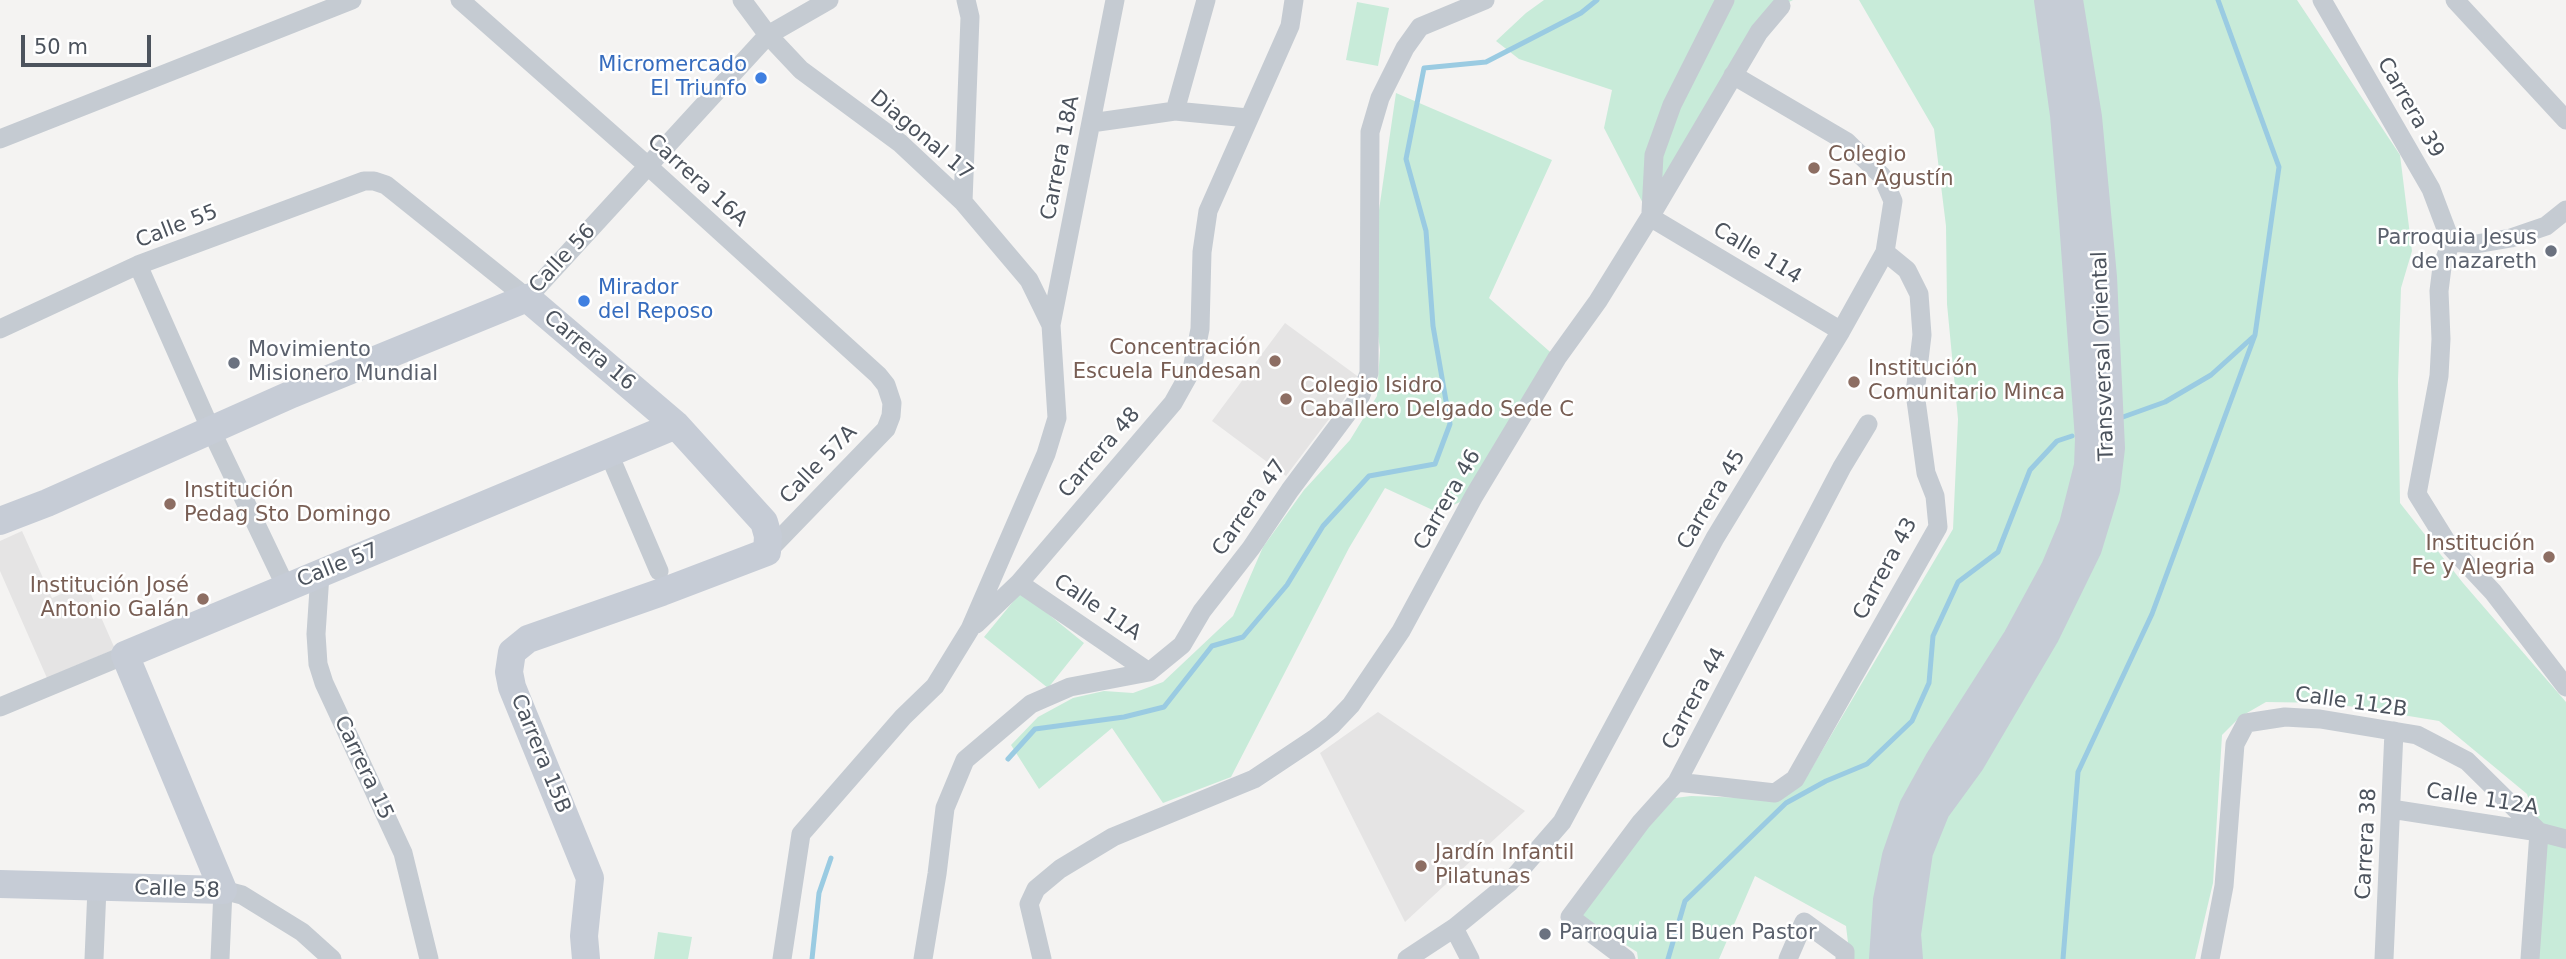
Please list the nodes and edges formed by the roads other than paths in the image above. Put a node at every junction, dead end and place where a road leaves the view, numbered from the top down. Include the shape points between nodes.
1 (352, 0) edge
2 (460, 0) edge
3 (741, 0) edge
4 (829, 0) edge
5 (966, 0) edge
6 (1115, 0) edge
7 (1206, 0) edge
8 (1294, 0) edge
9 (1485, 0) edge
10 (1725, 0) edge
11 (2048, 0) edge
12 (2070, 0) edge
13 (2322, 0) edge
14 (2455, 0) edge
15 (1781, 6) dead end
16 (768, 35) junction
17 (1732, 75) junction
18 (1175, 111) junction
19 (1248, 118) junction
20 (2566, 120) edge
21 (1091, 123) junction
22 (0, 139) edge
23 (648, 166) junction
24 (374, 181) joint
25 (963, 202) junction
26 (2566, 210) edge
27 (1650, 217) junction
28 (2452, 242) junction
29 (1885, 252) junction
30 (138, 265) junction
31 (527, 298) junction
32 (1051, 325) junction
33 (0, 329) edge
34 (1841, 331) junction
35 (892, 403) joint
36 (1868, 424) dead end
37 (676, 425) junction
38 (211, 430) junction
39 (608, 454) junction
40 (0, 521) edge
41 (768, 552) junction
42 (659, 571) dead end
43 (320, 574) junction
44 (1019, 583) junction
45 (286, 587) junction
46 (970, 629) junction
47 (125, 655) junction
48 (1149, 671) junction
49 (2566, 687) edge
50 (0, 707) edge
51 (2394, 731) junction
52 (1677, 782) junction
53 (2391, 808) junction
54 (2539, 832) junction
55 (2566, 839) edge
56 (0, 884) edge
57 (97, 888) junction
58 (223, 890) junction
59 (1454, 928) junction
60 (94, 959) edge
61 (220, 959) edge
62 (332, 959) edge
63 (429, 959) edge
64 (586, 959) edge
65 (782, 959) edge
66 (922, 959) edge
67 (1042, 959) edge
68 (1407, 959) edge
69 (1470, 959) edge
70 (1626, 959) edge
71 (1788, 959) edge
72 (1845, 959) edge
73 (1883, 959) edge
74 (1909, 959) edge
75 (2210, 959) edge
76 (2384, 959) edge
77 (2530, 959) edge

1 - 22 street
2 - 23 street, Carrera 16A
3 - 16 street, Diagonal 17
4 - 16 street, Calle 56
5 - 25 street via 970,17
6 - 21 street, Carrera 18A
7 - 18 street
8 - 19 street, Carrera 48 via 1290,26
9 - 48 street, Carrera 47 via 1420,27 1380,98 1370,132 1369,373 1361,394 1182,645
10 - 27 street via 1672,105 1654,155
11 - 73 street, Transversal Oriental via 2064,115 2088,466 2073,525 2055,568 1913,807 1887,900
12 - 74 street, Transversal Oriental via 2088,117 2103,276 2111,448 2106,489 2088,548 2045,636 1971,762 1936,810 1919,852 1907,934
13 - 28 street, Carrera 39 via 2431,189
14 - 20 street
15 - 17 street, Carrera 46
16 - 23 street, Calle 56
16 - 25 street, Diagonal 17 via 801,70 900,143
17 - 27 street, Carrera 46
17 - 29 street, Carrera 45 via 1847,142 1882,176 1893,201
18 - 19 street
18 - 21 street
19 - 44 street, Carrera 48 via 1209,211 1202,252 1200,329 1192,369 1173,403
21 - 32 street, Carrera 18A
23 - 31 street, Calle 56
23 - 35 street, Carrera 16A via 878,375
24 - 30 street, Calle 55
24 - 31 street, Carrera 16 via 386,185
25 - 32 street, Diagonal 17 via 1029,280
26 - 28 street via 2546,226 2511,238 2476,244
27 - 34 street, Calle 114
27 - 67 street, Carrera 46 via 1558,358 1474,496 1401,631 1351,705 1314,739 1254,779 1113,837 1060,869 1036,889 1029,904
28 - 49 street via 2442,267 2439,376 2417,494 2448,544 2493,592
29 - 34 street, Carrera 45
29 - 52 street, Carrera 43 via 1906,270 1919,294 1922,335 1915,393 1938,527 1795,779 1775,793
30 - 33 street, Calle 55
30 - 38 street
31 - 37 street, Carrera 16
31 - 38 street, Calle 56
32 - 46 street, Carrera 48 via 1057,418
34 - 59 street, Carrera 45 via 1715,538 1562,822 1509,883
35 - 41 street, Calle 57A via 886,429
36 - 52 street, Carrera 44
37 - 39 street, Calle 57
37 - 41 street, Carrera 16 via 764,522
38 - 40 street, Calle 56
38 - 45 street
39 - 42 street
39 - 43 street, Calle 57
41 - 64 street, Carrera 15B via 528,639 512,652 512,687 590,878
43 - 45 street, Calle 57
43 - 63 street, Carrera 15 via 318,664 402,853
44 - 46 street, Carrera 48
44 - 48 street, Calle 11A
45 - 47 street, Calle 57
46 - 65 street, Carrera 48 via 935,686 801,834
47 - 50 street, Calle 57
47 - 58 street
48 - 66 street, Carrera 47 via 1070,687 1031,704 965,760 945,808
51 - 53 street, Carrera 38
51 - 54 street, Calle 112B via 2417,735 2467,761
51 - 75 street, Calle 112B via 2285,717 2246,723 2235,744 2224,886
52 - 70 street, Carrera 44 via 1641,822 1570,918
53 - 54 street, Calle 112A
53 - 76 street, Carrera 38
54 - 55 street, Calle 112A
54 - 77 street
56 - 57 street, Calle 58
57 - 58 street, Calle 58
57 - 60 street
58 - 61 street
58 - 62 street, Calle 58 via 242,895 302,932
59 - 68 street, Carrera 45
59 - 69 street
71 - 72 street via 1804,922 1845,951

